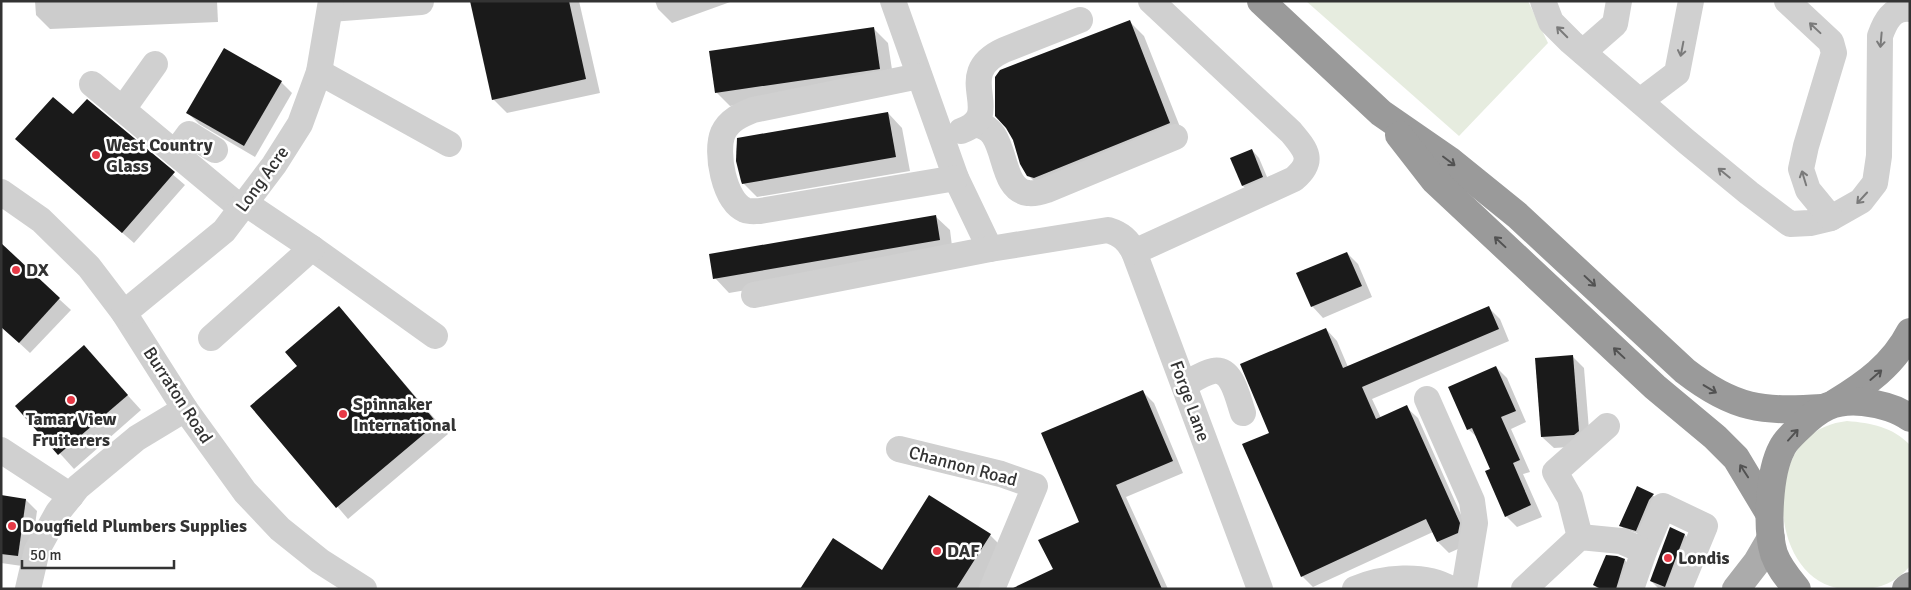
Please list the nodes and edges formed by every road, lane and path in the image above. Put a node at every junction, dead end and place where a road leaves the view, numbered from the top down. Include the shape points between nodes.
1 (894, 1) edge
2 (1151, 1) edge
3 (1261, 1) edge
4 (1543, 1) edge
5 (1619, 1) edge
6 (1691, 1) edge
7 (1786, 1) edge
8 (421, 2) edge
9 (331, 5) edge
10 (1898, 7) edge
11 (1080, 20) dead end
12 (1583, 52) junction
13 (155, 64) dead end
14 (319, 72) junction
15 (920, 76) junction
16 (92, 84) dead end
17 (1640, 101) junction
18 (122, 110) junction
19 (1381, 113) junction
20 (974, 125) junction
21 (1175, 137) dead end
22 (941, 138) junction
23 (449, 144) dead end
24 (216, 150) dead end
25 (175, 153) junction
26 (956, 178) junction
27 (1, 192) edge
28 (243, 205) junction
29 (1831, 218) junction
30 (312, 248) junction
31 (990, 249) junction
32 (1134, 252) junction
33 (754, 295) dead end
34 (124, 313) junction
35 (1910, 332) edge
36 (436, 336) dead end
37 (211, 338) dead end
38 (1184, 385) junction
39 (1428, 399) dead end
40 (1829, 405) junction
41 (185, 409) junction
42 (1243, 414) dead end
43 (1910, 418) edge
44 (1607, 426) dead end
45 (1, 450) edge
46 (899, 450) dead end
47 (71, 496) junction
48 (1770, 526) junction
49 (1580, 537) junction
50 (1644, 552) junction
51 (1910, 586) edge
52 (27, 588) edge
53 (364, 589) edge
54 (992, 589) edge
55 (1260, 589) edge
56 (1355, 589) edge
57 (1451, 589) edge
58 (1464, 589) edge
59 (1524, 589) edge
60 (1630, 589) edge
61 (1679, 589) edge
62 (1736, 589) edge
63 (1797, 589) edge
64 (1906, 589) edge

1 - 15 street
2 - 32 street via 1292,132 1308,162 1294,179
3 - 19 highway
12 -> 4 street via 1551,22
5 - 12 street via 1615,24
6 -> 17 street via 1677,74
29 -> 7 street via 1808,190 1801,169 1834,53 1831,42
8 - 9 street
9 - 14 street, Long Acre
10 -> 29 street via 1884,23 1880,36 1879,156 1875,182 1861,201
11 - 20 street via 1004,50 984,62 978,74 982,106
12 - 17 street
13 - 18 street
14 - 23 street
14 - 28 street, Long Acre via 300,124
15 - 22 street
15 - 26 street via 753,110 738,117 723,132 720,142 719,154 730,196 744,209 760,211
16 - 18 street
29 -> 17 street via 1790,224
18 - 25 street
19 -> 40 highway via 1449,160 1517,215 1704,386 1723,397 1768,410
48 -> 19 highway via 1736,458 1655,387 1434,180
20 - 21 street via 984,126 994,136 1010,180 1014,186 1028,193 1047,190
20 - 22 street
22 - 26 street
24 - 25 street via 189,134
25 - 28 street
26 - 31 street
27 - 34 street, Burraton Road via 41,220 89,267
28 - 30 street
28 - 34 street, Long Acre via 224,231
30 - 36 street
30 - 37 street
31 - 32 street, Forge Lane via 1108,230 1124,237
31 - 33 street
32 - 38 street, Forge Lane
34 - 41 street, Burraton Road
40 -> 35 highway via 1876,376 1900,350
38 - 42 street via 1214,371 1222,372 1229,377
38 - 55 street, Forge Lane
39 - 58 street via 1472,501 1475,523
40 - 43 highway via 1856,401 1873,403
48 -> 40 highway via 1774,477 1782,448 1802,425
41 - 47 street via 137,438
41 - 53 street, Burraton Road via 245,492 280,529 320,561
44 - 49 street via 1555,472 1570,498
45 - 47 street
46 - 54 street, Channon Road via 1001,474 1034,486
47 - 52 street via 37,550
48 - 62 main road via 1757,562
48 - 63 highway via 1775,555 1783,572
49 - 50 street via 1621,541
49 - 59 street
50 - 60 street
50 - 61 street via 1663,506 1705,526
51 - 64 highway
56 - 57 street via 1388,579 1421,580 1444,584

